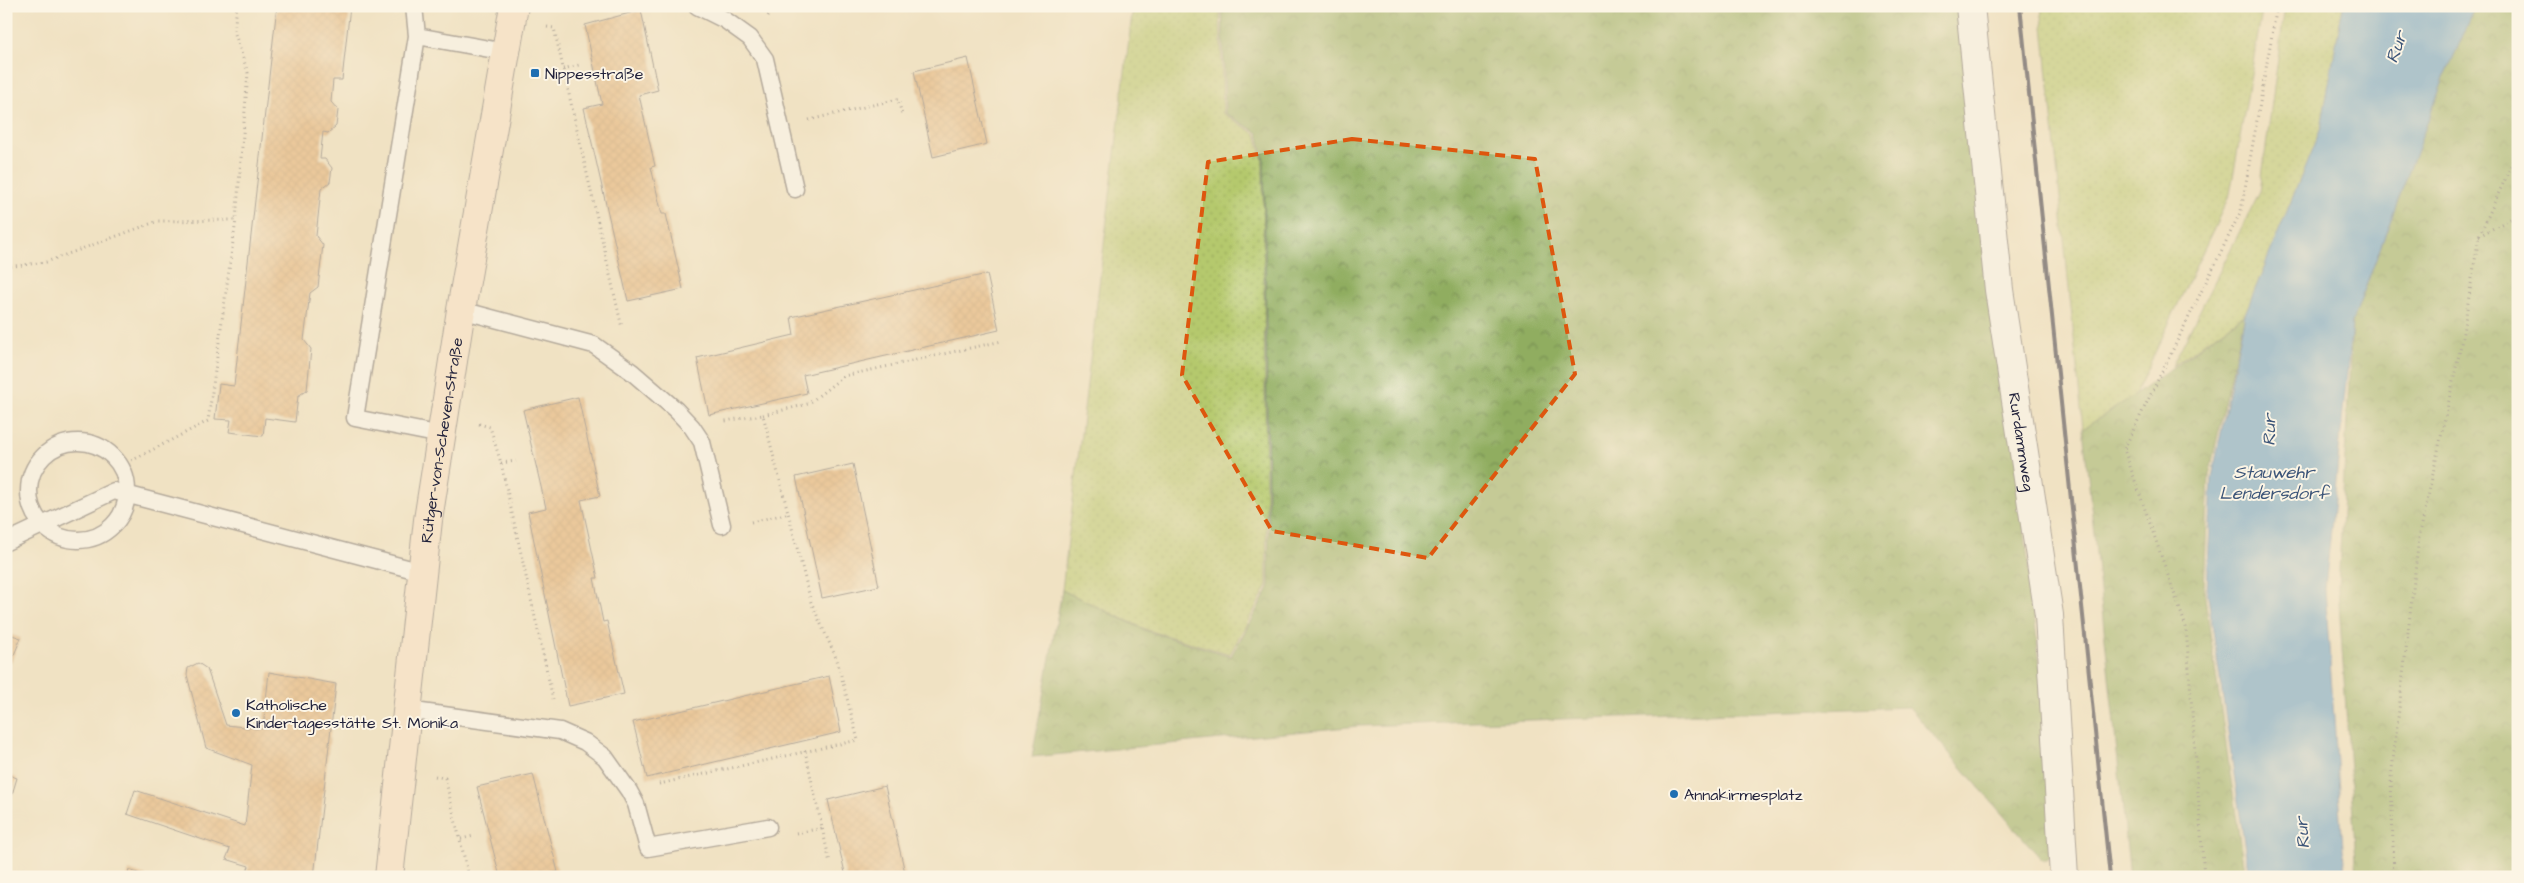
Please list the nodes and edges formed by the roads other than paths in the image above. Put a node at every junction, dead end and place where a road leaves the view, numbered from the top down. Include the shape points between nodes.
1 (414, 6) edge
2 (697, 6) edge
3 (1970, 6) edge
4 (512, 14) edge
5 (417, 36) junction
6 (506, 52) junction
7 (794, 189) dead end
8 (461, 310) junction
9 (443, 425) junction
10 (127, 493) junction
11 (41, 525) junction
12 (722, 525) road end
13 (6, 542) edge
14 (422, 572) junction
15 (407, 710) junction
16 (768, 827) dead end
17 (389, 877) edge
18 (2064, 877) edge

1 - 5 lane
2 - 7 lane via 750,38 765,60
3 - 18 street, Rurdammweg via 1999,290 2049,615
4 - 6 street, Rütger-von-Scheven-Straße
5 - 6 lane
5 - 9 lane via 355,418
6 - 8 street, Rütger-von-Scheven-Straße
8 - 9 street, Rütger-von-Scheven-Straße
8 - 12 lane via 594,345 632,372 676,410 702,442
9 - 14 street, Rütger-von-Scheven-Straße
10 - 11 lane via 114,491
10 - 11 lane via 122,512 111,528 95,538 76,541 57,536
10 - 11 lane via 124,475 114,458 98,446 80,442 60,445 44,455 33,470 28,489 31,509
10 - 14 lane
11 - 13 lane
14 - 15 street, Rütger-von-Scheven-Straße
15 - 16 lane via 560,731 585,742 605,757 629,791 636,804 648,848
15 - 17 street, Rütger-von-Scheven-Straße

